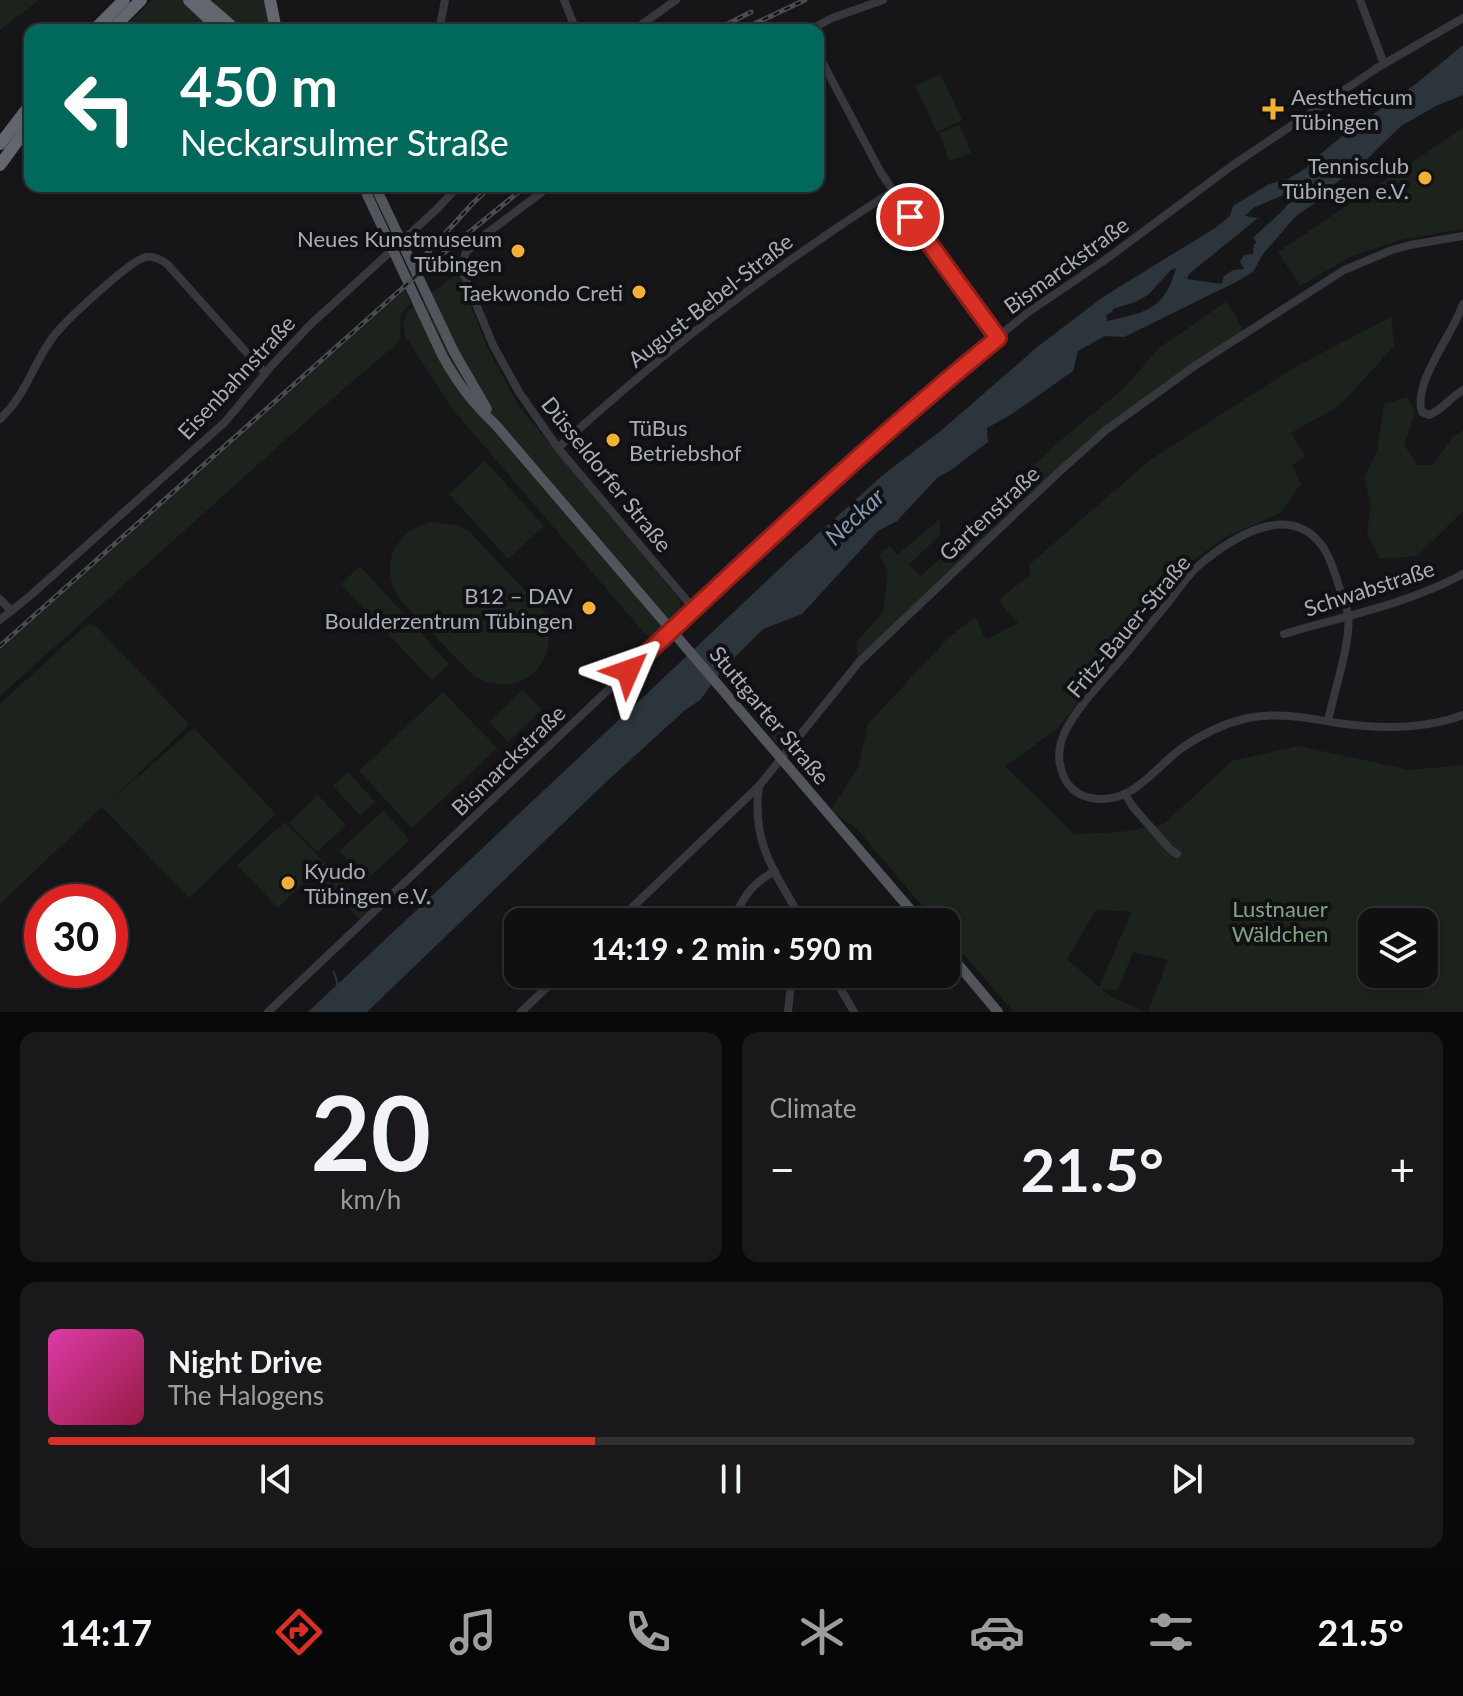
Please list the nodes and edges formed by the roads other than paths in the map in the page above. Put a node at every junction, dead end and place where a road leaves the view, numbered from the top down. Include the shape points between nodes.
1 (124, 0) edge
2 (141, 0) edge
3 (189, 0) edge
4 (201, 0) edge
5 (270, 0) edge
6 (445, 0) edge
7 (564, 0) edge
8 (676, 0) edge
9 (883, 0) edge
10 (1360, 0) edge
11 (1463, 18) edge
12 (100, 24) edge
13 (117, 24) edge
14 (215, 24) edge
15 (229, 24) edge
16 (275, 24) edge
17 (440, 24) edge
18 (574, 24) edge
19 (642, 24) edge
20 (821, 24) edge
21 (1384, 64) junction
22 (824, 66) edge
23 (24, 113) edge
24 (24, 132) edge
25 (0, 144) edge
26 (0, 165) edge
27 (893, 191) junction
28 (367, 192) edge
29 (377, 192) edge
30 (453, 192) edge
31 (542, 192) edge
32 (386, 221) junction
33 (1463, 236) edge
34 (1463, 304) edge
35 (998, 338) junction
36 (265, 373) junction
37 (1463, 390) edge
38 (0, 419) edge
39 (495, 424) junction
40 (558, 448) junction
41 (1463, 574) edge
42 (0, 599) edge
43 (694, 609) junction
44 (4, 615) edge
45 (1348, 616) junction
46 (1284, 634) dead end
47 (1463, 715) edge
48 (1328, 721) junction
49 (759, 786) junction
50 (1125, 794) junction
51 (1177, 854) dead end
52 (775, 871) junction
53 (632, 908) edge
54 (739, 908) edge
55 (795, 908) edge
56 (909, 908) edge
57 (960, 966) edge
58 (546, 988) edge
59 (791, 988) edge
60 (840, 988) edge
61 (268, 1012) edge
62 (521, 1012) edge
63 (788, 1012) edge
64 (854, 1012) edge
65 (998, 1012) edge

1 - 12 highway
2 - 13 highway
3 - 14 highway
4 - 15 highway
5 - 16 highway
6 - 17 street
7 - 18 street
8 - 19 street
9 - 20 street
10 - 21 street
11 - 21 street, Bismarckstraße
21 - 35 street, Bismarckstraße via 1233,165
22 - 27 street
23 - 25 highway
24 - 26 highway
27 - 35 street
27 - 40 street, August-Bebel-Straße via 721,310
28 - 32 main road, Stuttgarter Straße
29 - 32 main road, Stuttgarter Straße
30 - 36 street, Eisenbahnstraße
31 - 40 street, Düsseldorfer Straße via 466,252 461,268 493,345
32 - 39 main road, Stuttgarter Straße
32 - 39 main road, Stuttgarter Straße via 426,323 456,378
33 - 49 street, Gartenstraße via 1392,250 1344,270 1123,417 859,662
34 - 37 street via 1433,362 1421,409 1435,413
35 - 43 street, Bismarckstraße via 919,402
36 - 38 street via 168,265 155,257 144,258 61,326 20,396
36 - 44 street, Eisenbahnstraße via 211,434
39 - 56 main road, Stuttgarter Straße
40 - 43 street, Düsseldorfer Straße
41 - 45 street, Schwabstraße
42 - 44 street
43 - 61 street, Bismarckstraße
45 - 46 street, Schwabstraße
45 - 48 street, Fritz-Bauer-Straße
45 - 50 street, Fritz-Bauer-Straße via 1324,547 1298,527 1262,526 1196,567 1087,701 1062,741 1060,768 1074,791 1098,799
47 - 48 street via 1409,727
48 - 50 street via 1280,715 1223,726 1182,748
49 - 52 street via 759,834
49 - 53 street, Gartenstraße
50 - 51 street
52 - 54 street via 750,888
52 - 55 street
57 - 65 main road
58 - 62 street
59 - 63 street
60 - 64 street

